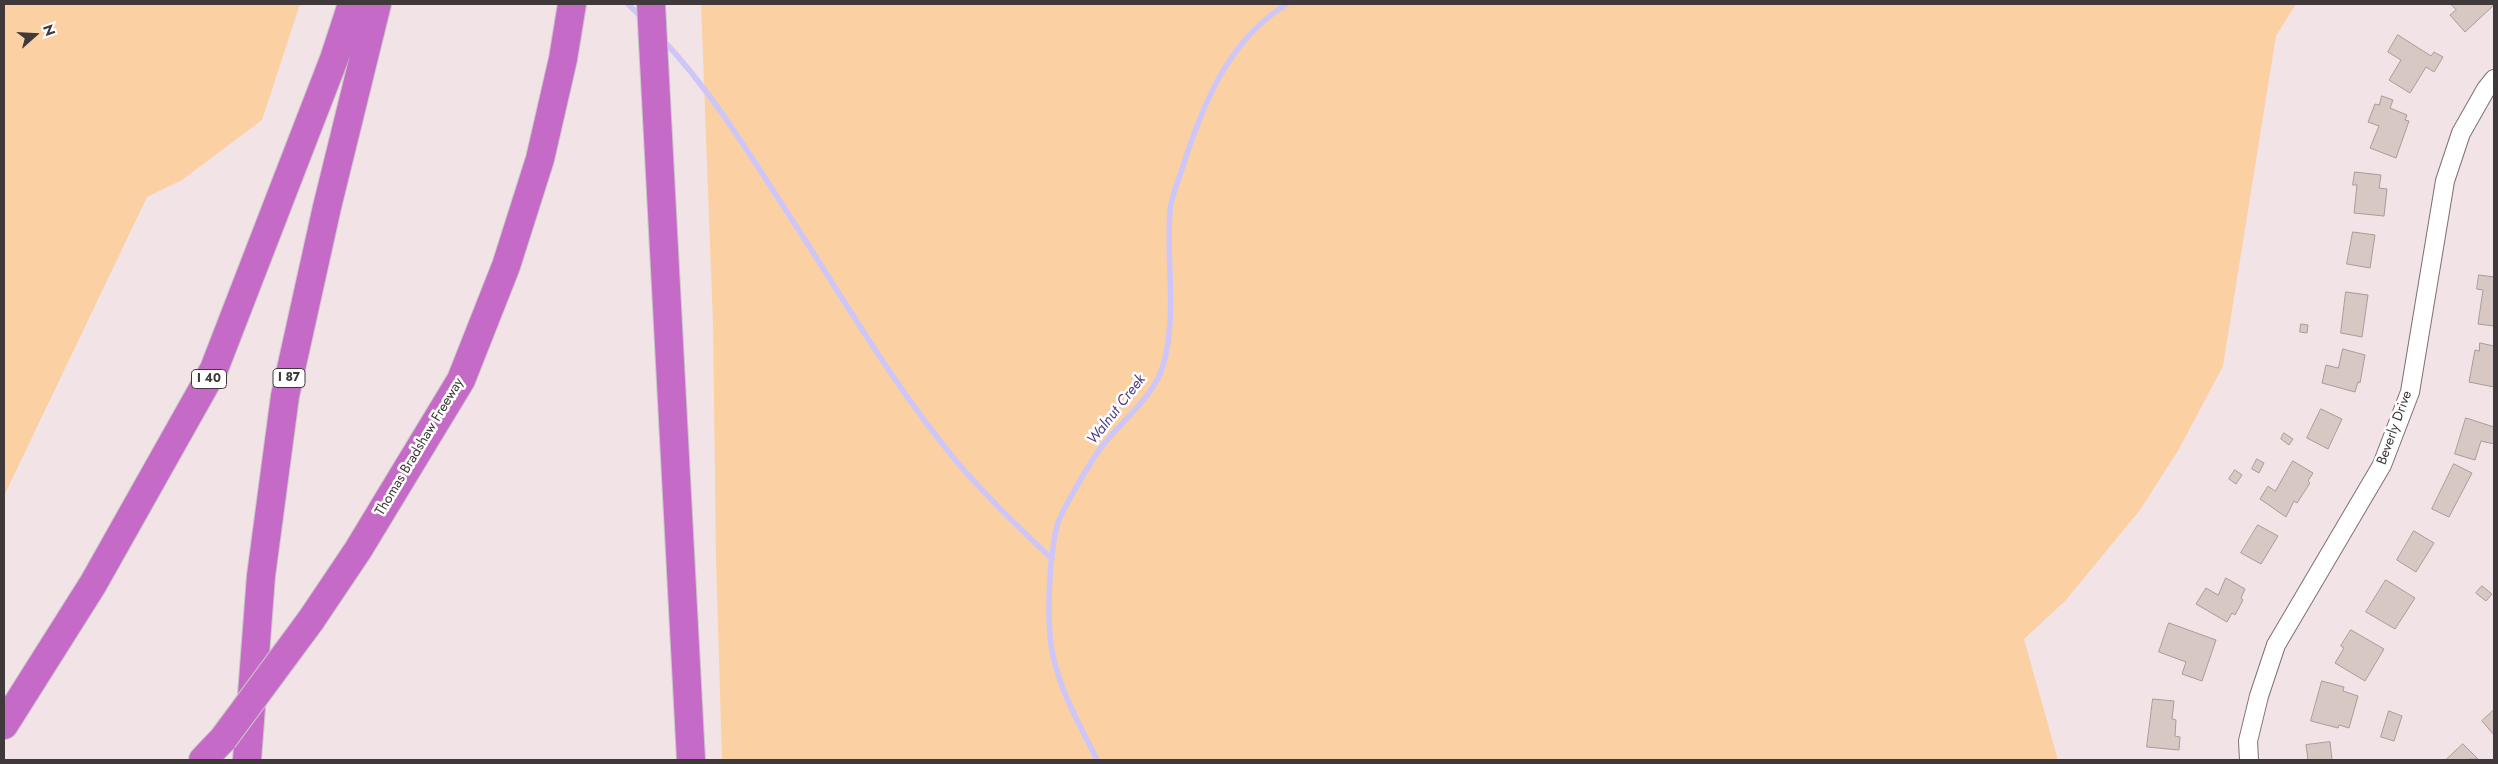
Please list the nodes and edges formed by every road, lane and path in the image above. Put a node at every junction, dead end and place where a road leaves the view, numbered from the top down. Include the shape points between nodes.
1 (352, 4) edge
2 (377, 4) edge
3 (572, 4) edge
4 (651, 4) edge
5 (2491, 88) edge
6 (4, 725) edge
7 (203, 760) edge
8 (247, 760) edge
9 (691, 760) edge
10 (2249, 760) edge

1 - 6 highway, I 40 via 334,59 214,370 93,584
2 - 8 highway, I 87 via 327,207 286,396 261,576
3 - 7 highway, Thomas Bradshaw Freeway, bridge via 540,159 506,266 461,380 358,550 311,620 223,739
4 - 9 highway
5 - 10 street, Beverly Drive via 2461,133 2445,181 2410,392 2382,465 2276,646 2250,732

